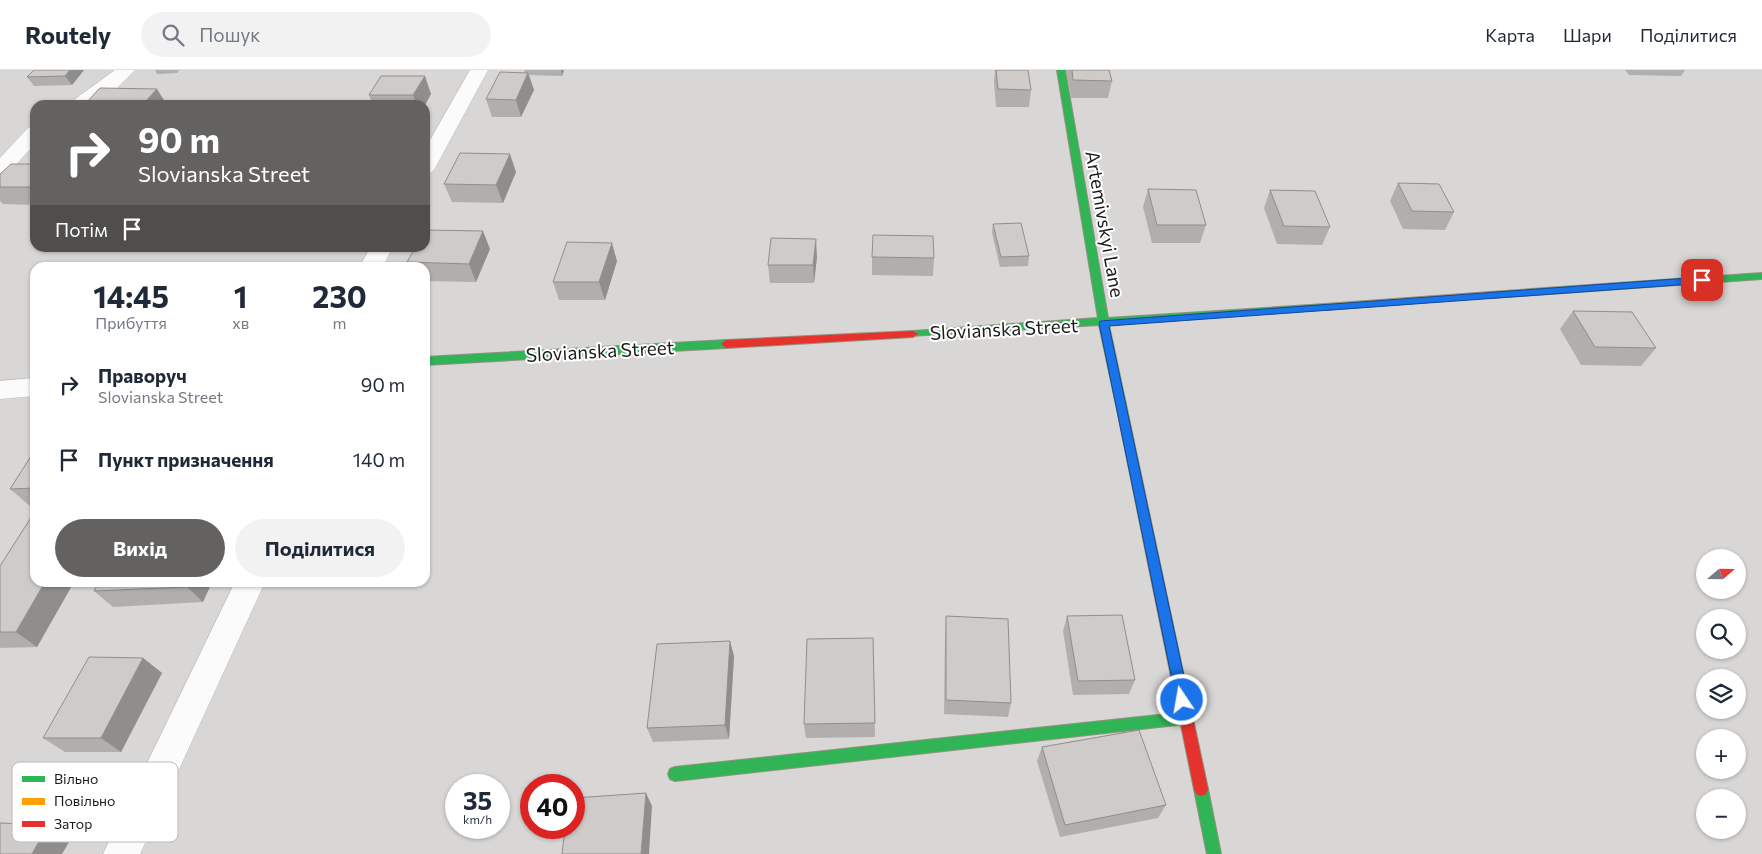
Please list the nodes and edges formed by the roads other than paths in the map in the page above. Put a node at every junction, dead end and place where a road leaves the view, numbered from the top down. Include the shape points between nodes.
1 (126, 70) edge
2 (479, 70) edge
3 (1061, 70) edge
4 (85, 100) edge
5 (30, 137) edge
6 (430, 159) edge
7 (0, 170) edge
8 (1762, 276) edge
9 (1104, 323) junction
10 (430, 361) edge
11 (30, 387) edge
12 (0, 390) edge
13 (248, 587) edge
14 (1186, 718) junction
15 (165, 762) edge
16 (675, 774) dead end
17 (127, 842) edge
18 (121, 854) edge
19 (1214, 854) edge

1 - 4 street
2 - 6 street
3 - 9 street, Artemivskyi Lane
5 - 7 street
8 - 9 street, Slovianska Street
9 - 10 street, Slovianska Street
9 - 14 street, Artemivskyi Lane
11 - 12 street
13 - 15 street
14 - 16 street
14 - 19 street, Artemivskyi Lane
17 - 18 street

